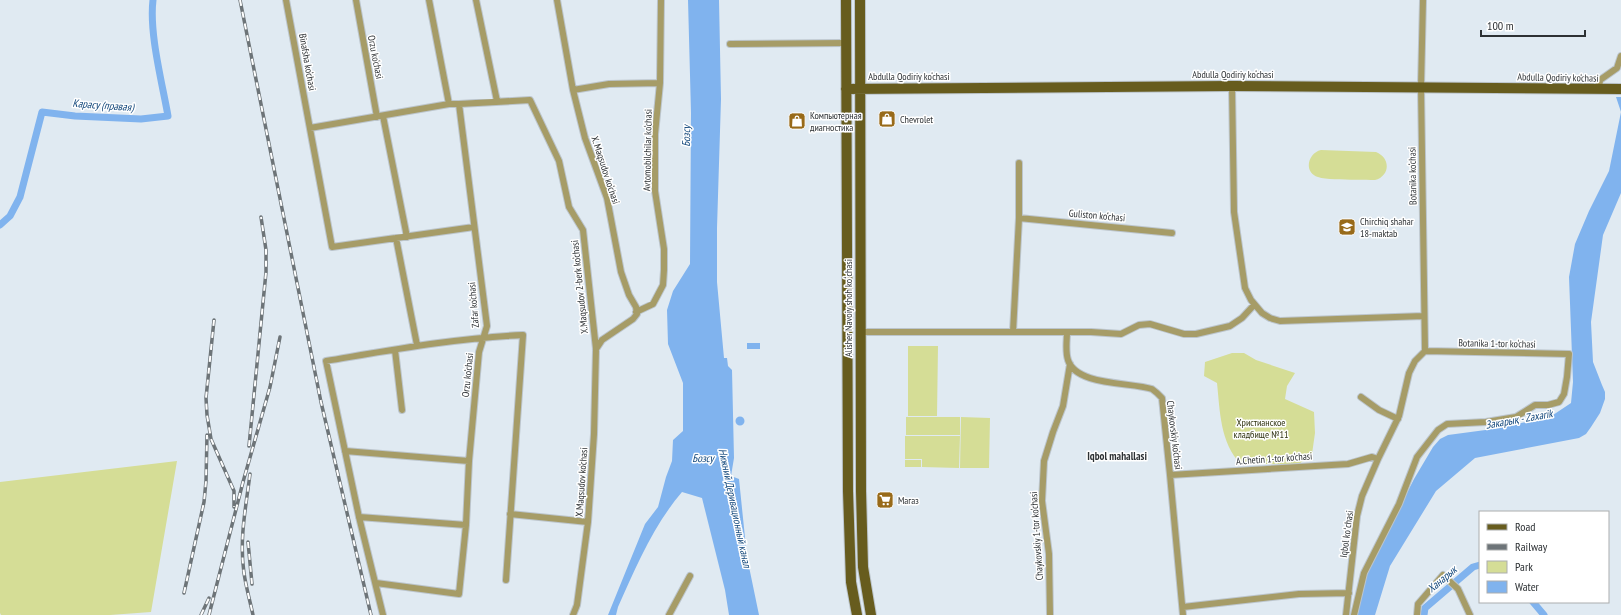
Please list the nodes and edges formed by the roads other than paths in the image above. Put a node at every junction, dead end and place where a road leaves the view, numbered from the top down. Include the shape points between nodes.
1 (286, 0) edge
2 (356, 0) edge
3 (429, 0) edge
4 (476, 0) edge
5 (557, 0) edge
6 (661, 0) edge
7 (846, 0) edge
8 (860, 0) edge
9 (1423, 0) edge
10 (846, 43) junction
11 (730, 44) dead end
12 (1621, 56) edge
13 (660, 83) junction
14 (1232, 86) junction
15 (1421, 87) junction
16 (846, 89) junction
17 (860, 89) junction
18 (1604, 89) junction
19 (1621, 89) edge
20 (573, 90) junction
21 (497, 101) junction
22 (448, 104) junction
23 (459, 104) junction
24 (380, 116) junction
25 (310, 128) junction
26 (1019, 163) dead end
27 (1020, 218) junction
28 (474, 227) junction
29 (1172, 233) dead end
30 (407, 236) junction
31 (396, 238) junction
32 (1254, 305) junction
33 (636, 312) junction
34 (1424, 316) junction
35 (860, 332) junction
36 (1013, 332) junction
37 (1067, 332) junction
38 (485, 337) junction
39 (417, 345) junction
40 (596, 348) junction
41 (394, 350) junction
42 (1425, 351) junction
43 (1070, 364) junction
44 (1361, 397) dead end
45 (402, 410) dead end
46 (1398, 419) junction
47 (345, 451) junction
48 (1378, 459) junction
49 (469, 461) junction
50 (1170, 475) junction
51 (510, 514) junction
52 (359, 517) junction
53 (588, 522) junction
54 (466, 525) junction
55 (690, 576) dead end
56 (506, 580) dead end
57 (376, 584) junction
58 (1349, 593) junction
59 (1182, 607) junction
60 (384, 615) edge
61 (573, 615) edge
62 (669, 615) edge
63 (857, 615) edge
64 (871, 615) edge
65 (1050, 615) edge
66 (1183, 615) edge
67 (1346, 615) edge
68 (1354, 615) edge
69 (1417, 615) edge
70 (1470, 615) edge

1 - 25 street, Binafsha ko‘chasi
2 - 24 street, Orzu ko‘chasi
3 - 22 street
4 - 21 street
5 - 20 street, X. Maqsudov ko‘chasi
6 - 13 street, Avtomobilchilar ko‘chasi
7 - 10 main road, Alisher Navoiy shoh koʻchasi
8 - 17 main road, Alisher Navoiy shoh koʻchasi
9 - 15 street, Botanika ko‘chasi
10 - 11 street
10 - 16 main road, Alisher Navoiy shoh koʻchasi
12 - 18 street via 1617,68 1600,80
13 - 20 street via 609,84
13 - 33 street, Avtomobilchilar ko‘chasi via 655,134 655,191 664,249 663,285 653,304
14 - 15 main road, Abdulla Qodiriy ko‘chasi
14 - 17 main road, Abdulla Qodiriy ko‘chasi
14 - 32 street via 1234,212 1245,288
15 - 18 main road, Abdulla Qodiriy ko‘chasi
15 - 34 street, Botanika ko‘chasi
16 - 17 main road, Abdulla Qodiriy ko‘chasi
16 - 63 main road, Alisher Navoiy shoh koʻchasi via 848,491 851,582
17 - 35 main road, Alisher Navoiy shoh koʻchasi
18 - 19 main road, Abdulla Qodiriy ko‘chasi
20 - 33 street, X. Maqsudov ko‘chasi via 585,138 607,198 621,272
21 - 23 street
21 - 40 street, X.Maqsudov 2-berk ko‘chasi via 530,100 559,161 569,207 584,230
22 - 23 street
22 - 24 street
23 - 28 street, Zafar ko‘chasi
24 - 25 street
24 - 30 street, Orzu ko‘chasi
25 - 31 street via 332,247
26 - 27 street
27 - 29 street, Guliston ko‘chasi
27 - 36 street
28 - 30 street
28 - 38 street, Zafar ko‘chasi via 487,326
30 - 31 street
31 - 39 street
32 - 34 street via 1266,316 1280,321
32 - 37 street via 1230,326 1196,334 1184,334 1150,324 1121,334
33 - 40 street via 633,319 602,340
34 - 42 street, Botanika ko‘chasi
35 - 36 street
35 - 64 main road, Alisher Navoiy shoh koʻchasi via 862,555
36 - 37 street
37 - 43 street via 1067,356
38 - 39 street, Orzu ko‘chasi
38 - 49 street, Orzu ko‘chasi via 479,352
38 - 51 street, Zafar ko‘chasi via 523,335
39 - 41 street, Orzu ko‘chasi
40 - 53 street, X.Maqsudov ko‘chasi
41 - 45 street
41 - 47 street, Orzu ko‘chasi via 326,361
42 - 46 street, Iqbol koʻchasi via 1408,373
42 - 68 street, Botanika 1-tor ko‘chasi via 1569,354 1564,394 1559,402 1535,405 1516,417 1447,424 1438,430 1417,457 1399,504 1364,573
43 - 50 street, Chaykovskiy ko‘chasi via 1090,379 1148,388 1160,395
43 - 65 street, Chaykovskiy 1-tor ko‘chasi via 1063,406 1044,461 1042,481 1042,502 1049,554
44 - 46 street
46 - 48 street, Iqbol koʻchasi
47 - 49 street
47 - 52 street
48 - 50 street, A.Chetin 1-tor ko‘chasi via 1372,457 1348,464
48 - 58 street, Iqbol koʻchasi via 1362,496 1357,516
49 - 54 street, Orzu ko‘chasi
50 - 59 street, Chaykovskiy ko‘chasi
51 - 53 street
51 - 56 street, Zafar ko‘chasi
52 - 54 street
52 - 57 street
53 - 61 street, X.Maqsudov ko‘chasi via 577,605
54 - 57 street, Orzu ko‘chasi via 459,594
55 - 62 street
57 - 60 street
58 - 59 street via 1299,594
58 - 67 street, Iqbol koʻchasi
59 - 66 street, Chaykovskiy ko‘chasi
69 - 70 street via 1418,604 1443,575 1458,589

